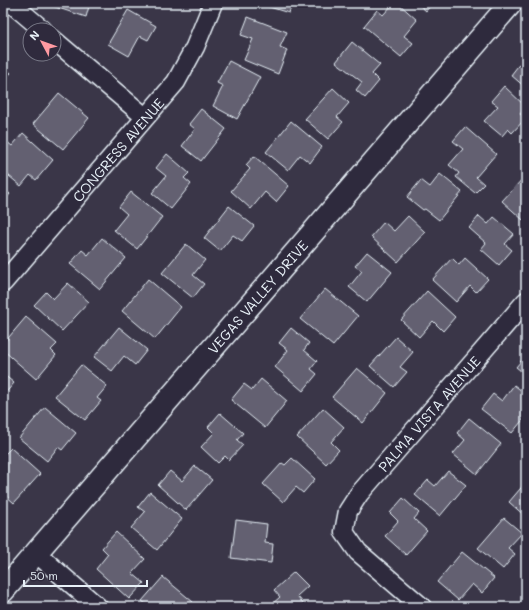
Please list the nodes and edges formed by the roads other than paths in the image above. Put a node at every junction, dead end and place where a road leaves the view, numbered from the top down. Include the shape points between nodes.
1 (11, 3) edge
2 (213, 3) edge
3 (511, 3) edge
4 (34, 22) edge
5 (62, 47) edge
6 (145, 117) junction
7 (3, 283) edge
8 (526, 301) edge
9 (36, 553) junction
10 (3, 591) edge
11 (98, 607) edge
12 (422, 607) edge

1 - 4 street
2 - 6 street, CONGRESS AVENUE via 196,47 176,82
3 - 9 street, VEGAS VALLEY DRIVE
5 - 6 street
6 - 7 street, CONGRESS AVENUE
8 - 12 street, PALMA VISTA AVENUE via 359,494 348,511 344,532 358,552
9 - 10 street, VEGAS VALLEY DRIVE
9 - 11 street

